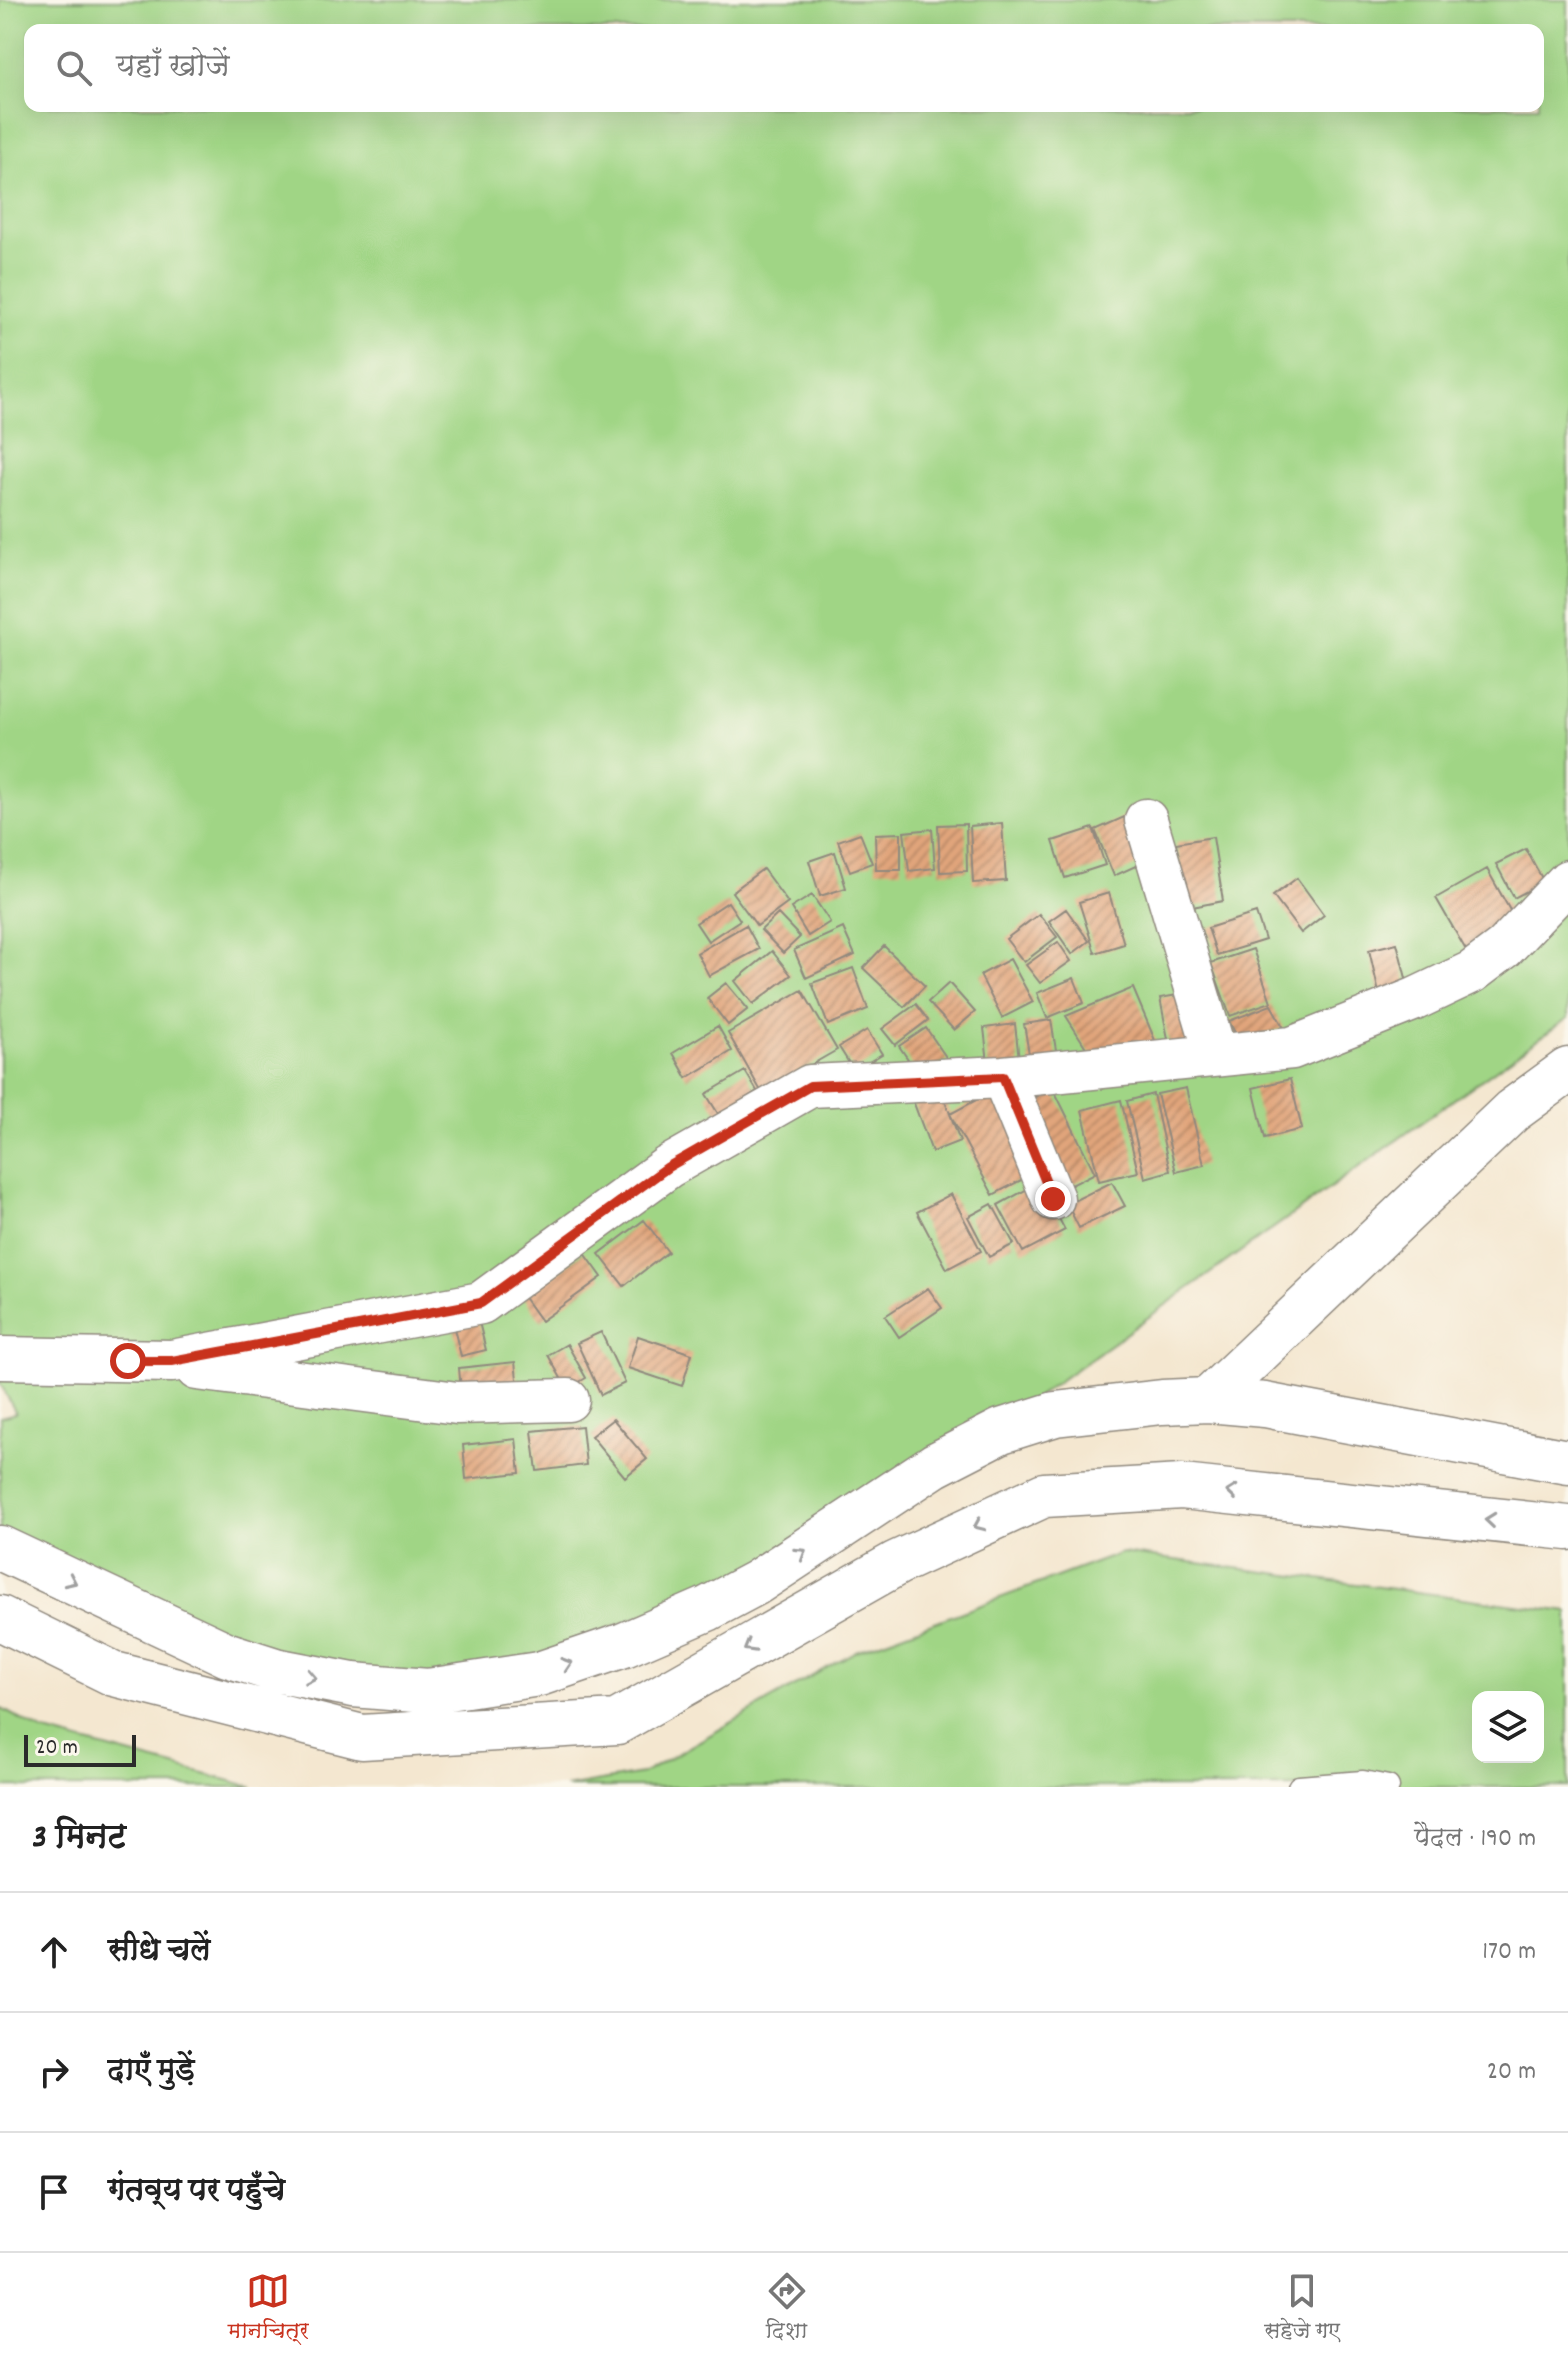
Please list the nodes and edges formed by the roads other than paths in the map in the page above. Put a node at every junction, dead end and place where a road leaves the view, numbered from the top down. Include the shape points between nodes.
1 (1146, 820) dead end
2 (1568, 881) edge
3 (1216, 1055) junction
4 (1568, 1070) edge
5 (1003, 1077) junction
6 (1053, 1199) dead end
7 (0, 1358) edge
8 (128, 1361) junction
9 (568, 1400) dead end
10 (1208, 1400) junction
11 (1568, 1462) edge
12 (1568, 1528) edge
13 (0, 1548) edge
14 (0, 1618) edge
15 (1299, 1787) edge
16 (1388, 1787) edge

1 - 3 street
2 - 3 street via 1504,948 1472,972 1292,1048
3 - 5 street
4 - 10 street via 1512,1111
5 - 6 street
5 - 8 street via 810,1086 668,1167 481,1303 172,1361
7 - 8 street
8 - 9 street via 457,1403
10 - 11 street via 1265,1405
13 -> 10 street via 228,1655 353,1685 428,1691 539,1674 707,1609 756,1583 935,1465 1001,1431 1055,1414
12 -> 14 street via 1182,1487 1044,1495 897,1563 617,1722 362,1737 114,1674
15 - 16 lane via 1363,1782

